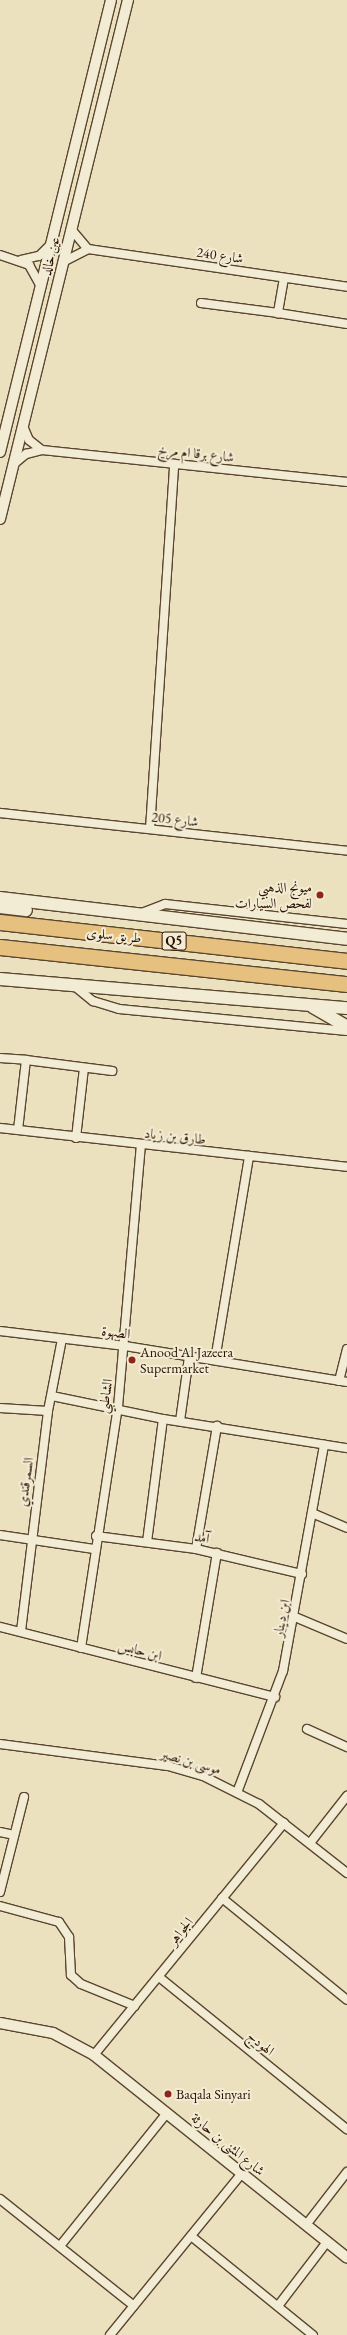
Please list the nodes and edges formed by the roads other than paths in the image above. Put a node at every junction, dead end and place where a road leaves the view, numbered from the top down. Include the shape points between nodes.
1 (111, 0) edge
2 (128, 0) edge
3 (71, 229) junction
4 (52, 244) junction
5 (88, 249) junction
6 (0, 255) edge
7 (22, 260) junction
8 (63, 262) junction
9 (284, 278) junction
10 (41, 287) junction
11 (347, 287) edge
12 (201, 303) dead end
13 (278, 313) junction
14 (347, 324) edge
15 (22, 426) junction
16 (42, 450) junction
17 (0, 452) edge
18 (174, 464) junction
19 (13, 465) junction
20 (347, 482) edge
21 (0, 519) edge
22 (0, 813) edge
23 (150, 829) junction
24 (347, 851) edge
25 (0, 898) edge
26 (0, 907) edge
27 (137, 915) junction
28 (0, 922) edge
29 (347, 924) edge
30 (347, 939) edge
31 (0, 947) edge
32 (347, 960) edge
33 (0, 979) edge
34 (347, 984) edge
35 (72, 985) junction
36 (310, 1005) junction
37 (347, 1008) edge
38 (347, 1027) edge
39 (347, 1031) edge
40 (0, 1058) edge
41 (26, 1060) junction
42 (84, 1068) junction
43 (112, 1071) dead end
44 (0, 1128) edge
45 (18, 1130) junction
46 (76, 1138) junction
47 (141, 1146) junction
48 (249, 1156) junction
49 (347, 1167) edge
50 (0, 1332) edge
51 (62, 1339) junction
52 (125, 1346) junction
53 (347, 1349) edge
54 (190, 1357) junction
55 (215, 1360) junction
56 (343, 1381) edge
57 (52, 1396) junction
58 (118, 1407) junction
59 (0, 1408) edge
60 (48, 1411) junction
61 (163, 1419) junction
62 (180, 1421) junction
63 (217, 1426) junction
64 (324, 1444) junction
65 (347, 1448) edge
66 (312, 1513) junction
67 (347, 1528) edge
68 (0, 1534) edge
69 (96, 1536) junction
70 (31, 1540) junction
71 (147, 1542) junction
72 (94, 1549) junction
73 (196, 1549) junction
74 (216, 1553) junction
75 (302, 1574) junction
76 (295, 1617) junction
77 (0, 1627) edge
78 (21, 1631) junction
79 (347, 1639) edge
80 (81, 1648) junction
81 (196, 1678) junction
82 (275, 1697) junction
83 (307, 1729) dead end
84 (0, 1744) edge
85 (346, 1745) edge
86 (238, 1790) junction
87 (347, 1796) edge
88 (24, 1797) dead end
89 (284, 1823) junction
90 (0, 1832) edge
91 (14, 1835) junction
92 (310, 1843) junction
93 (347, 1873) edge
94 (0, 1892) edge
95 (222, 1898) junction
96 (0, 1906) edge
97 (159, 1977) junction
98 (347, 2000) edge
99 (135, 2006) junction
100 (0, 2023) edge
101 (94, 2055) junction
102 (167, 2113) junction
103 (347, 2129) edge
104 (242, 2172) junction
105 (347, 2172) edge
106 (0, 2199) edge
107 (306, 2225) junction
108 (191, 2236) junction
109 (327, 2242) junction
110 (60, 2246) junction
111 (347, 2258) edge
112 (134, 2306) junction
113 (278, 2306) junction
114 (110, 2335) edge
115 (313, 2335) edge

1 - 4 street, عين خالد
2 - 3 street, عين خالد
3 - 5 street
3 - 8 street, عين خالد
4 - 7 street via 39,256
4 - 10 street, عين خالد
5 - 8 street
5 - 9 street, شارع 240
6 - 7 street
7 - 10 street via 34,271
8 - 15 street, عين خالد
9 - 11 street, شارع 240
9 - 13 street
10 - 17 street, عين خالد
12 - 13 street
13 - 14 street
15 - 16 street via 29,440
15 - 19 street, عين خالد
16 - 18 street, شارع برقا ام مرخ
16 - 19 street, شارع برقا ام مرخ via 26,454
18 - 20 street, شارع برقا ام مرخ
18 - 23 street
19 - 21 street, عين خالد
22 - 23 street, شارع 205
23 - 24 street, شارع 205
25 - 27 main road, طريق سلوى
26 - 27 main road via 98,917
27 - 29 street, طريق سلوى via 165,904
27 - 30 main road, طريق سلوى
28 - 32 highway, طريق سلوى / Q5
31 - 34 highway, طريق سلوى / Q5
33 - 35 main road
35 - 36 main road
35 - 39 street via 93,1001 119,1009
36 - 37 main road
36 - 38 main road
40 - 41 street
41 - 42 street
41 - 45 street
42 - 43 street
42 - 46 street
44 - 45 street, طارق بن زياد
45 - 46 street, طارق بن زياد
46 - 47 street, طارق بن زياد
47 - 48 street, طارق بن زياد
47 - 52 street, الشاطبي
48 - 49 street, طارق بن زياد
48 - 55 street
50 - 51 street, الصهوة
51 - 52 street, الصهوة
51 - 57 street, السمرقندي
52 - 54 street, الصهوة
52 - 58 street, الشاطبي
53 - 56 street
54 - 55 street, الصهوة
54 - 62 street
55 - 56 street, الصهوة
57 - 58 street
57 - 60 street, السمرقندي
58 - 61 street
58 - 69 street, الشاطبي
59 - 60 street
60 - 70 street, السمرقندي
61 - 62 street
61 - 71 street
62 - 63 street
63 - 64 street
63 - 73 street
64 - 65 street
64 - 66 street, ابن دينار
66 - 67 street
66 - 75 street, ابن دينار
68 - 70 street
69 - 71 street, آمد
69 - 72 street, الشاطبي
70 - 72 street
70 - 78 street, السمرقندي
71 - 73 street, آمد
72 - 80 street, الشاطبي
73 - 74 street, آمد
74 - 75 street, آمد
74 - 81 street
75 - 76 street, ابن دينار
76 - 79 street
76 - 82 street, ابن دينار
77 - 78 street, ابن حابس
78 - 80 street, ابن حابس
80 - 81 street, ابن حابس
81 - 82 street, ابن حابس
82 - 86 street, ابن دينار
83 - 85 street
84 - 86 street, موسى بن نصير via 168,1766
86 - 89 street, موسى بن نصير
87 - 92 street
88 - 91 street
89 - 92 street, موسى بن نصير
89 - 95 street, الجواهر
90 - 91 street
91 - 94 street
92 - 93 street, موسى بن نصير
95 - 97 street, الجواهر
95 - 98 street
96 - 99 street via 59,1922 69,1937 71,1975 81,1984
97 - 99 street, الجواهر
97 - 103 street, الهودج
99 - 101 street, الجواهر
100 - 101 street, شارع المثنى بن حارثة via 53,2033
101 - 102 street, شارع المثنى بن حارثة
102 - 104 street, شارع المثنى بن حارثة
102 - 110 street
104 - 107 street, شارع المثنى بن حارثة
104 - 108 street
105 - 107 street
106 - 110 street
107 - 109 street, شارع المثنى بن حارثة
108 - 112 street
108 - 113 street
109 - 111 street, شارع المثنى بن حارثة
109 - 113 street
110 - 112 street
112 - 114 street
113 - 115 street

